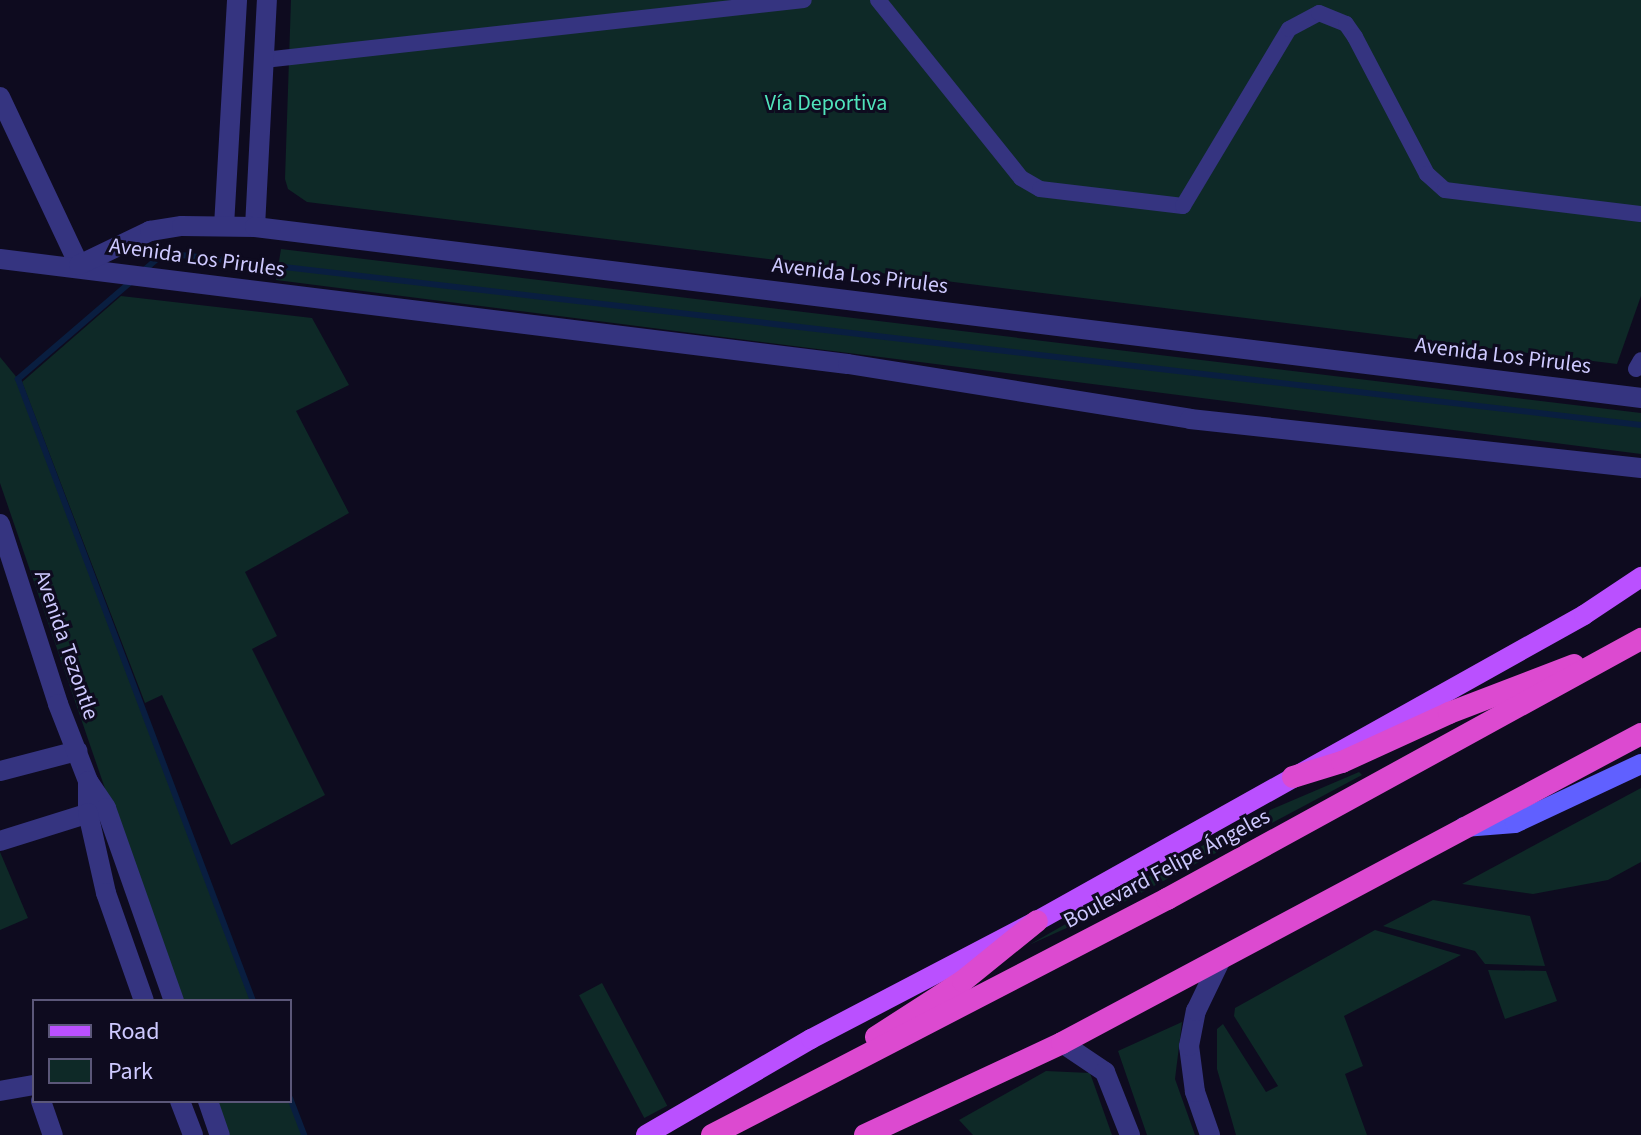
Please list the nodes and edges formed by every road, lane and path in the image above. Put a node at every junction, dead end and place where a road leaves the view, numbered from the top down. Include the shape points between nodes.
1 (237, 0) edge
2 (267, 0) edge
3 (804, 0) edge
4 (879, 0) edge
5 (738, 4) edge
6 (1320, 6) edge
7 (264, 60) junction
8 (0, 97) edge
9 (1641, 214) edge
10 (224, 226) junction
11 (255, 227) junction
12 (0, 259) edge
13 (79, 265) junction
14 (1641, 398) edge
15 (1641, 468) edge
16 (0, 524) edge
17 (1641, 577) edge
18 (1641, 639) edge
19 (1616, 651) junction
20 (1641, 734) edge
21 (77, 751) junction
22 (1641, 764) edge
23 (0, 771) edge
24 (1293, 777) junction
25 (97, 810) junction
26 (1460, 827) junction
27 (0, 841) edge
28 (1037, 921) junction
29 (1221, 959) junction
30 (143, 999) edge
31 (173, 999) edge
32 (1062, 1043) junction
33 (838, 1068) junction
34 (32, 1085) edge
35 (0, 1091) edge
36 (42, 1103) edge
37 (181, 1103) edge
38 (209, 1103) edge
39 (53, 1135) edge
40 (193, 1135) edge
41 (220, 1135) edge
42 (646, 1135) edge
43 (712, 1135) edge
44 (865, 1135) edge
45 (1130, 1135) edge
46 (1210, 1135) edge

1 - 10 street
2 - 7 street
3 - 5 street
4 - 6 street via 1021,178 1061,194 1183,206 1289,29
5 - 7 street
6 - 9 street via 1355,37 1427,174 1445,190
7 - 11 street
8 - 13 street
10 - 11 street, Avenida Los Pirules
10 - 13 street, Avenida Los Pirules via 150,231
11 - 14 street, Avenida Los Pirules
12 - 13 street, Avenida Los Pirules
13 - 15 street, Avenida Los Pirules via 848,364 1190,419
16 - 21 street, Avenida Tezontle
17 - 24 main road, Boulevard Felipe Ángeles via 1584,615
18 - 19 highway, Boulevard Felipe Ángeles
19 - 24 highway
19 - 33 highway, Boulevard Felipe Ángeles via 1167,899
20 - 26 highway
21 - 23 street
21 - 25 street, Avenida Tezontle
22 - 26 main road via 1515,823
24 - 28 main road, Boulevard Felipe Ángeles
25 - 27 street
25 - 30 street, Avenida Tezontle via 106,893
25 - 31 street, Avenida Tezontle
26 - 29 highway
28 - 33 highway via 963,981 890,1026
28 - 42 main road, Boulevard Felipe Ángeles via 811,1039
29 - 32 highway
29 - 46 street via 1196,1011 1189,1046 1195,1092
32 - 44 highway
32 - 45 street via 1105,1072
33 - 43 highway, Boulevard Felipe Ángeles
34 - 35 street
36 - 39 street
37 - 40 street
38 - 41 street

